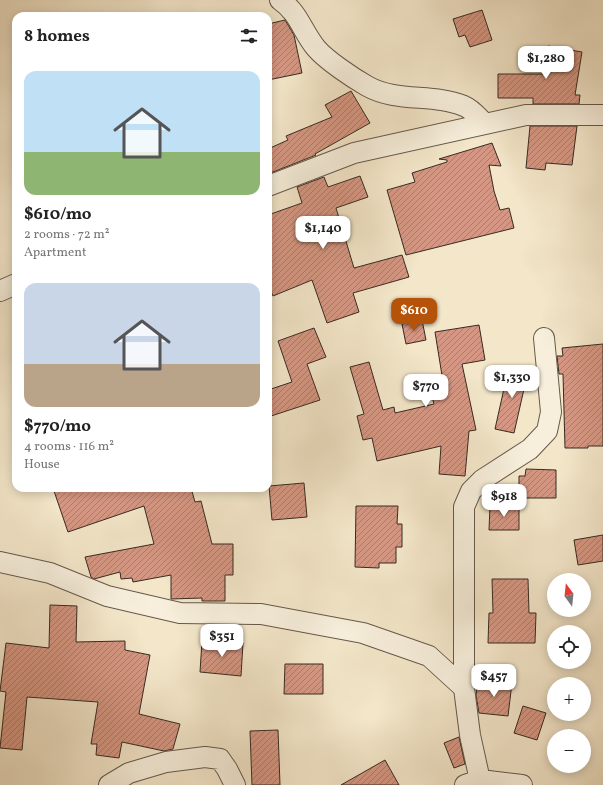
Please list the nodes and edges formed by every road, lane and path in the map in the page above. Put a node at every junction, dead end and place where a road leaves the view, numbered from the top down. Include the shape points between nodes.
1 (280, 0) edge
2 (603, 115) edge
3 (485, 124) junction
4 (272, 184) edge
5 (12, 286) edge
6 (0, 291) edge
7 (544, 338) dead end
8 (0, 562) edge
9 (464, 688) junction
10 (476, 783) edge
11 (109, 785) edge
12 (236, 785) edge
13 (522, 785) edge

1 - 3 street via 289,6 316,48 367,86 383,93 444,100 466,107
2 - 3 street via 526,115
3 - 4 street via 354,153
5 - 6 street
7 - 9 street via 551,412 546,431 530,449 482,480 471,491 464,507
8 - 9 street via 50,573 107,596 180,613 261,614 363,633 429,656
9 - 10 street
10 - 13 street
11 - 12 street via 129,773 166,762 205,757 220,759

